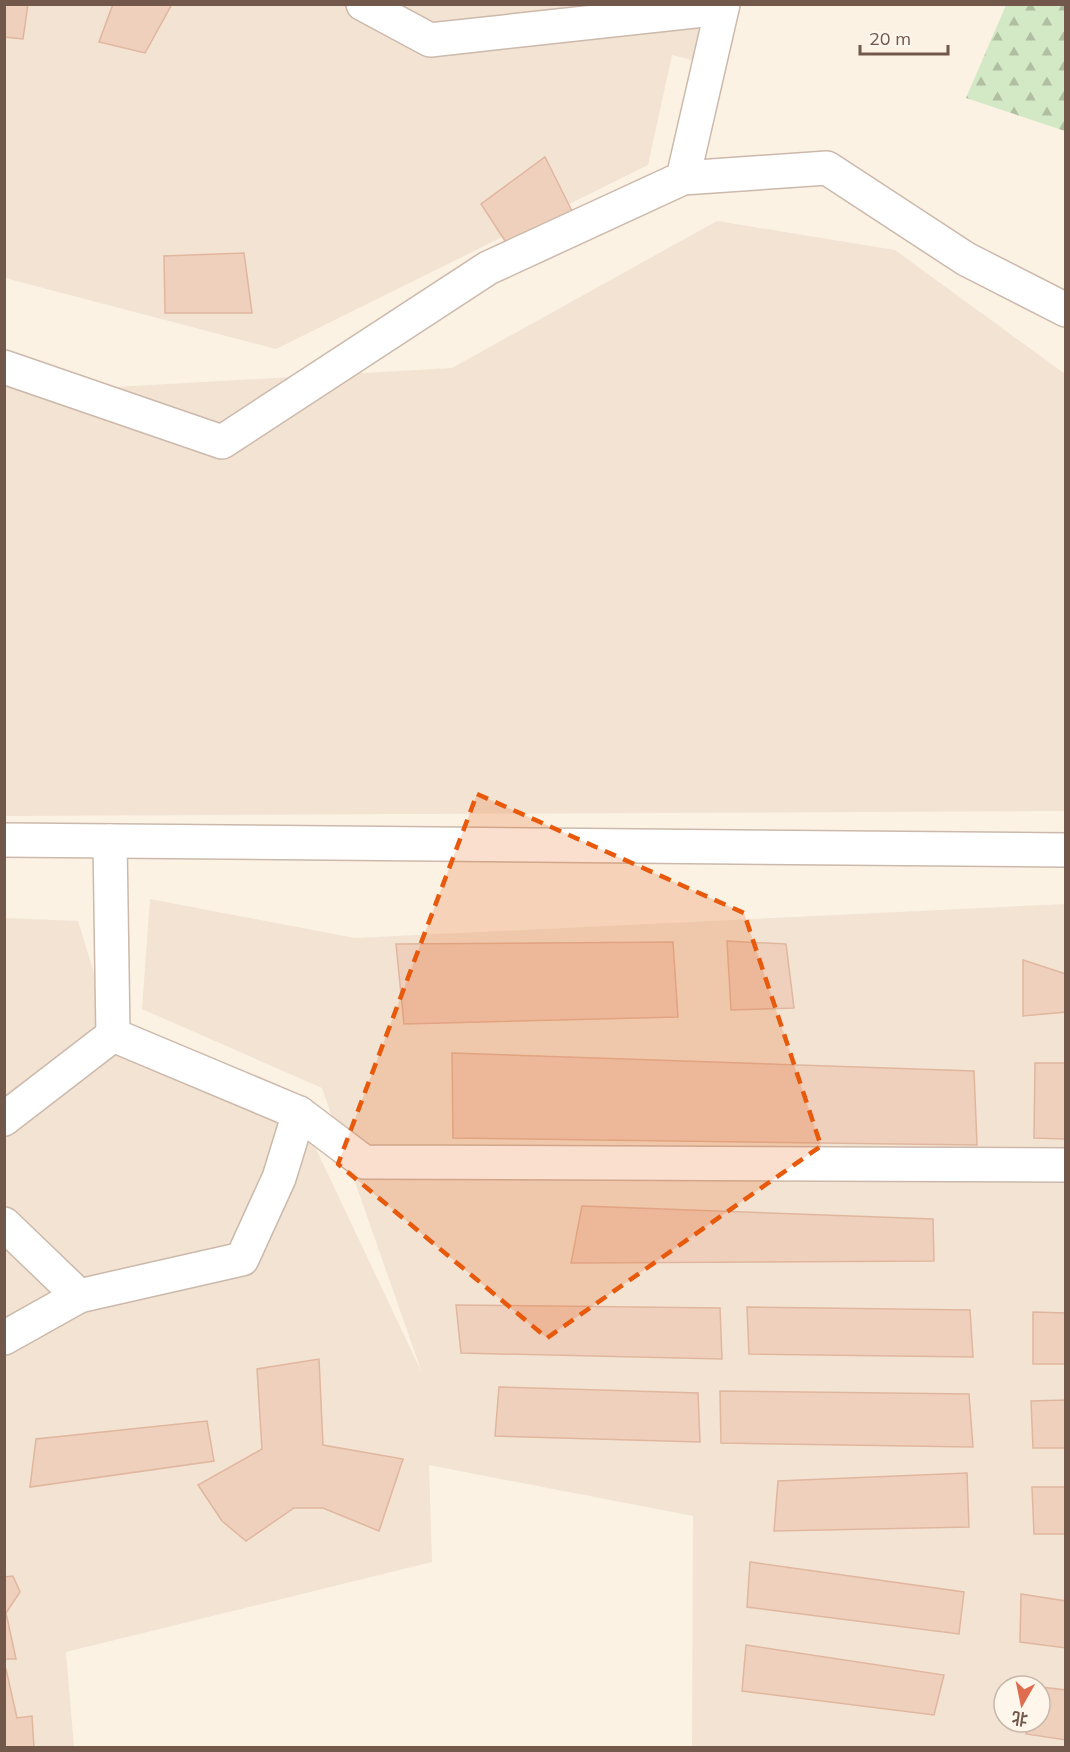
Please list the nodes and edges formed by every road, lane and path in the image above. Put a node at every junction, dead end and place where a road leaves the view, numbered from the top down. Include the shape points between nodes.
1 (363, 4) edge
2 (723, 6) edge
3 (683, 178) junction
4 (1065, 310) edge
5 (4, 367) edge
6 (4, 840) edge
7 (111, 841) junction
8 (1065, 850) edge
9 (113, 1035) junction
10 (298, 1113) junction
11 (4, 1119) edge
12 (1065, 1165) edge
13 (4, 1224) edge
14 (79, 1296) junction
15 (4, 1338) edge

1 - 2 street via 430,40
2 - 3 street
3 - 4 street via 827,168 966,259
3 - 5 street via 488,268 222,442
6 - 7 street
7 - 8 street
7 - 9 street
9 - 10 street
9 - 11 street
10 - 12 street via 364,1162
10 - 14 street via 279,1178 242,1259
13 - 14 street
14 - 15 street

